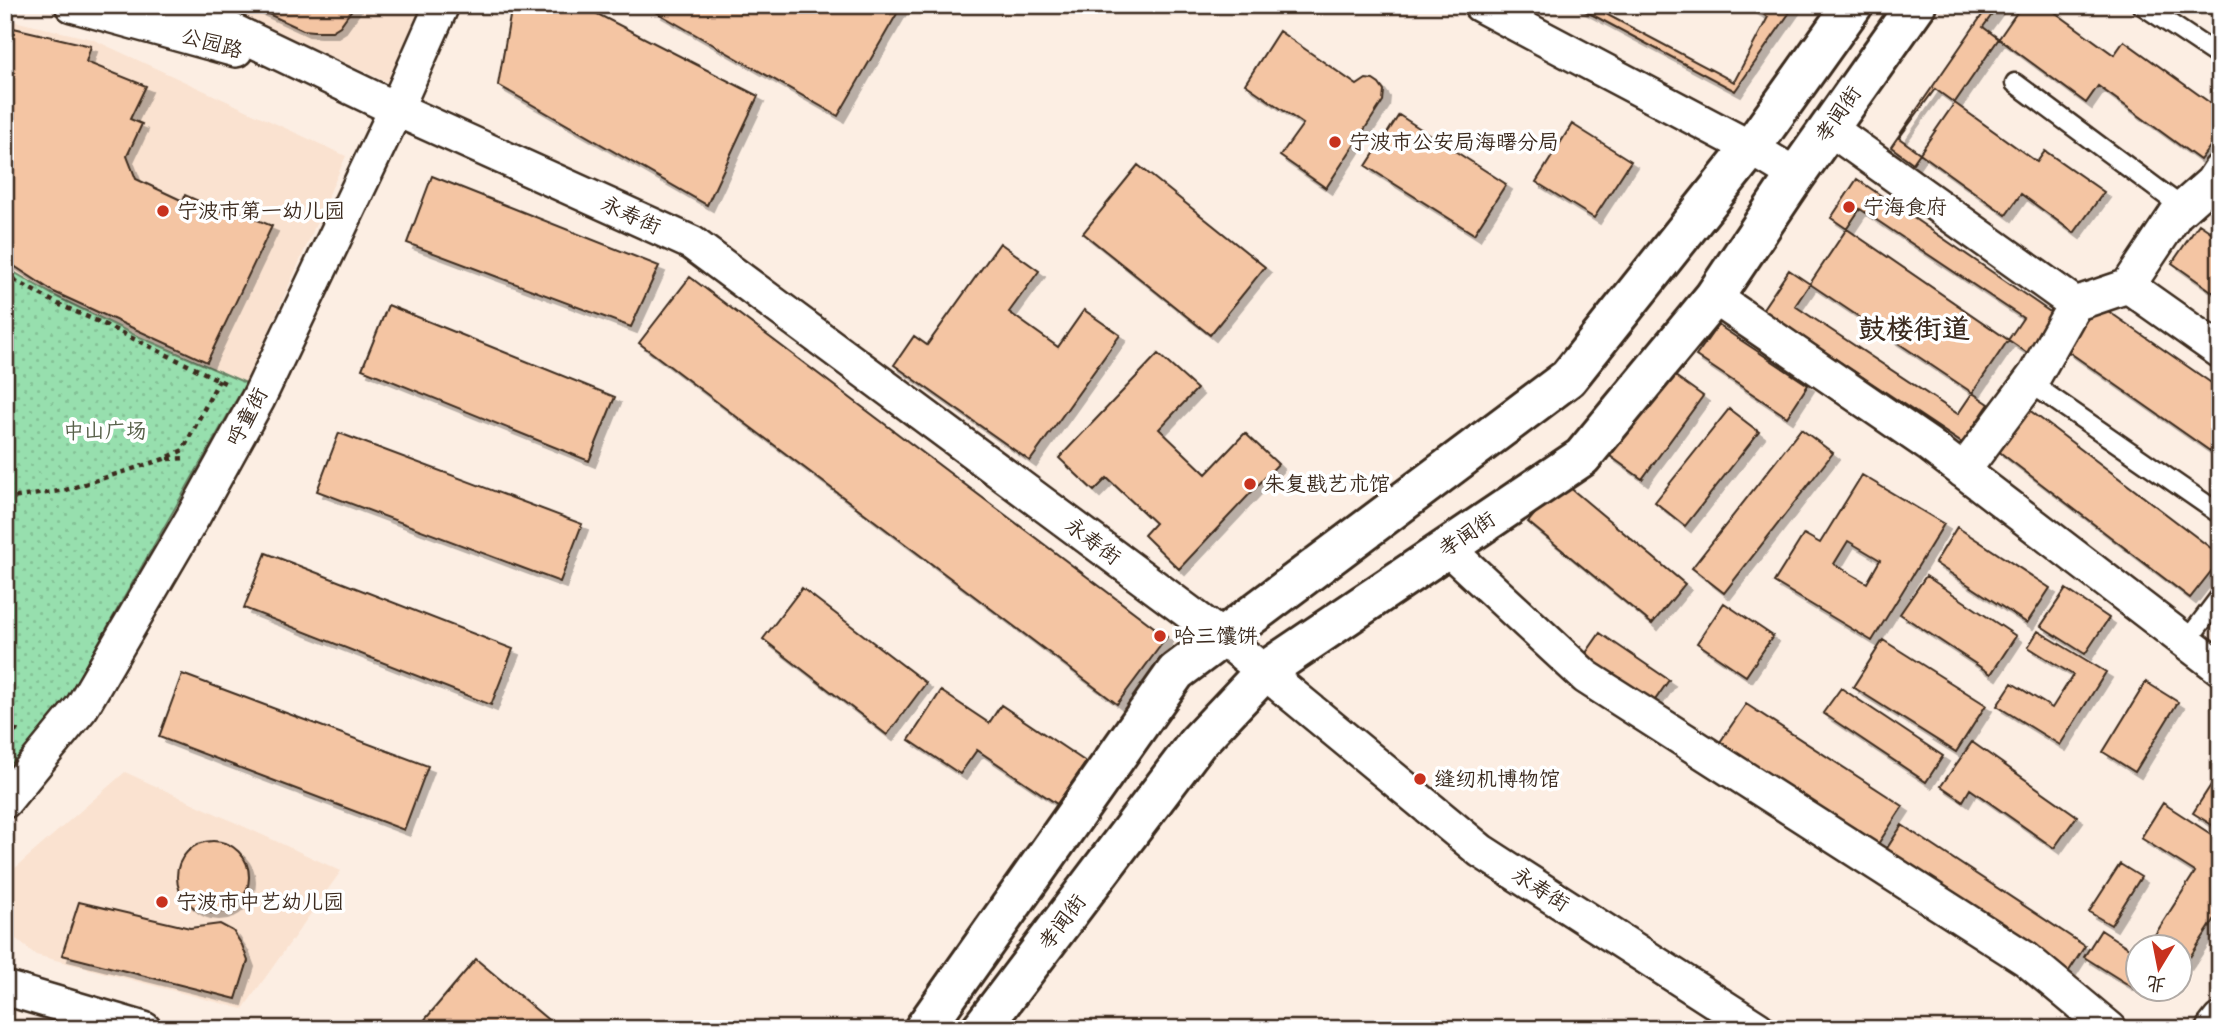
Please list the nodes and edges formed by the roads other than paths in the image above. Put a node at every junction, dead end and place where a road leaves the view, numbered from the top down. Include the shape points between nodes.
1 (72, 5) edge
2 (179, 5) edge
3 (442, 5) edge
4 (1480, 5) edge
5 (1853, 5) edge
6 (1916, 5) edge
7 (2143, 5) edge
8 (2220, 57) edge
9 (2015, 83) dead end
10 (396, 109) junction
11 (1829, 128) junction
12 (1751, 148) junction
13 (1796, 175) junction
14 (2217, 180) edge
15 (2183, 208) junction
16 (2128, 286) junction
17 (1714, 297) junction
18 (2075, 304) junction
19 (2220, 351) edge
20 (2029, 382) junction
21 (1963, 471) junction
22 (2220, 514) edge
23 (1447, 548) junction
24 (2220, 597) edge
25 (1222, 637) junction
26 (2186, 642) junction
27 (2220, 668) edge
28 (1265, 671) junction
29 (5, 801) edge
30 (5, 988) edge
31 (2220, 1020) edge
32 (144, 1029) edge
33 (925, 1029) edge
34 (981, 1029) edge
35 (1758, 1029) edge
36 (2110, 1029) edge
37 (2213, 1029) edge

1 - 10 street, 公园路 via 271,58 365,92
2 - 10 street, 公园路
3 - 10 street, 呼童街
4 - 12 street
5 - 12 street
6 - 11 street, 孝闻街
7 - 8 lane
9 - 15 lane
10 - 25 street, 永寿街 via 692,243
10 - 29 street, 呼童街 via 258,399 193,517 82,707
11 - 13 street, 孝闻街
11 - 18 street
12 - 13 street
12 - 25 street via 1568,379
13 - 17 street, 孝闻街
14 - 15 street
15 - 16 street
16 - 18 street
16 - 19 street
17 - 21 street
17 - 23 street, 孝闻街 via 1582,457
18 - 20 street
20 - 21 street
20 - 22 lane
21 - 26 street
23 - 28 street, 孝闻街
23 - 36 street via 1586,677 2026,959
24 - 26 lane
25 - 28 street, 永寿街
25 - 33 street via 1176,672
26 - 27 street
28 - 34 street, 孝闻街 via 1197,743
28 - 35 street, 永寿街 via 1481,851
30 - 32 street
31 - 37 street

